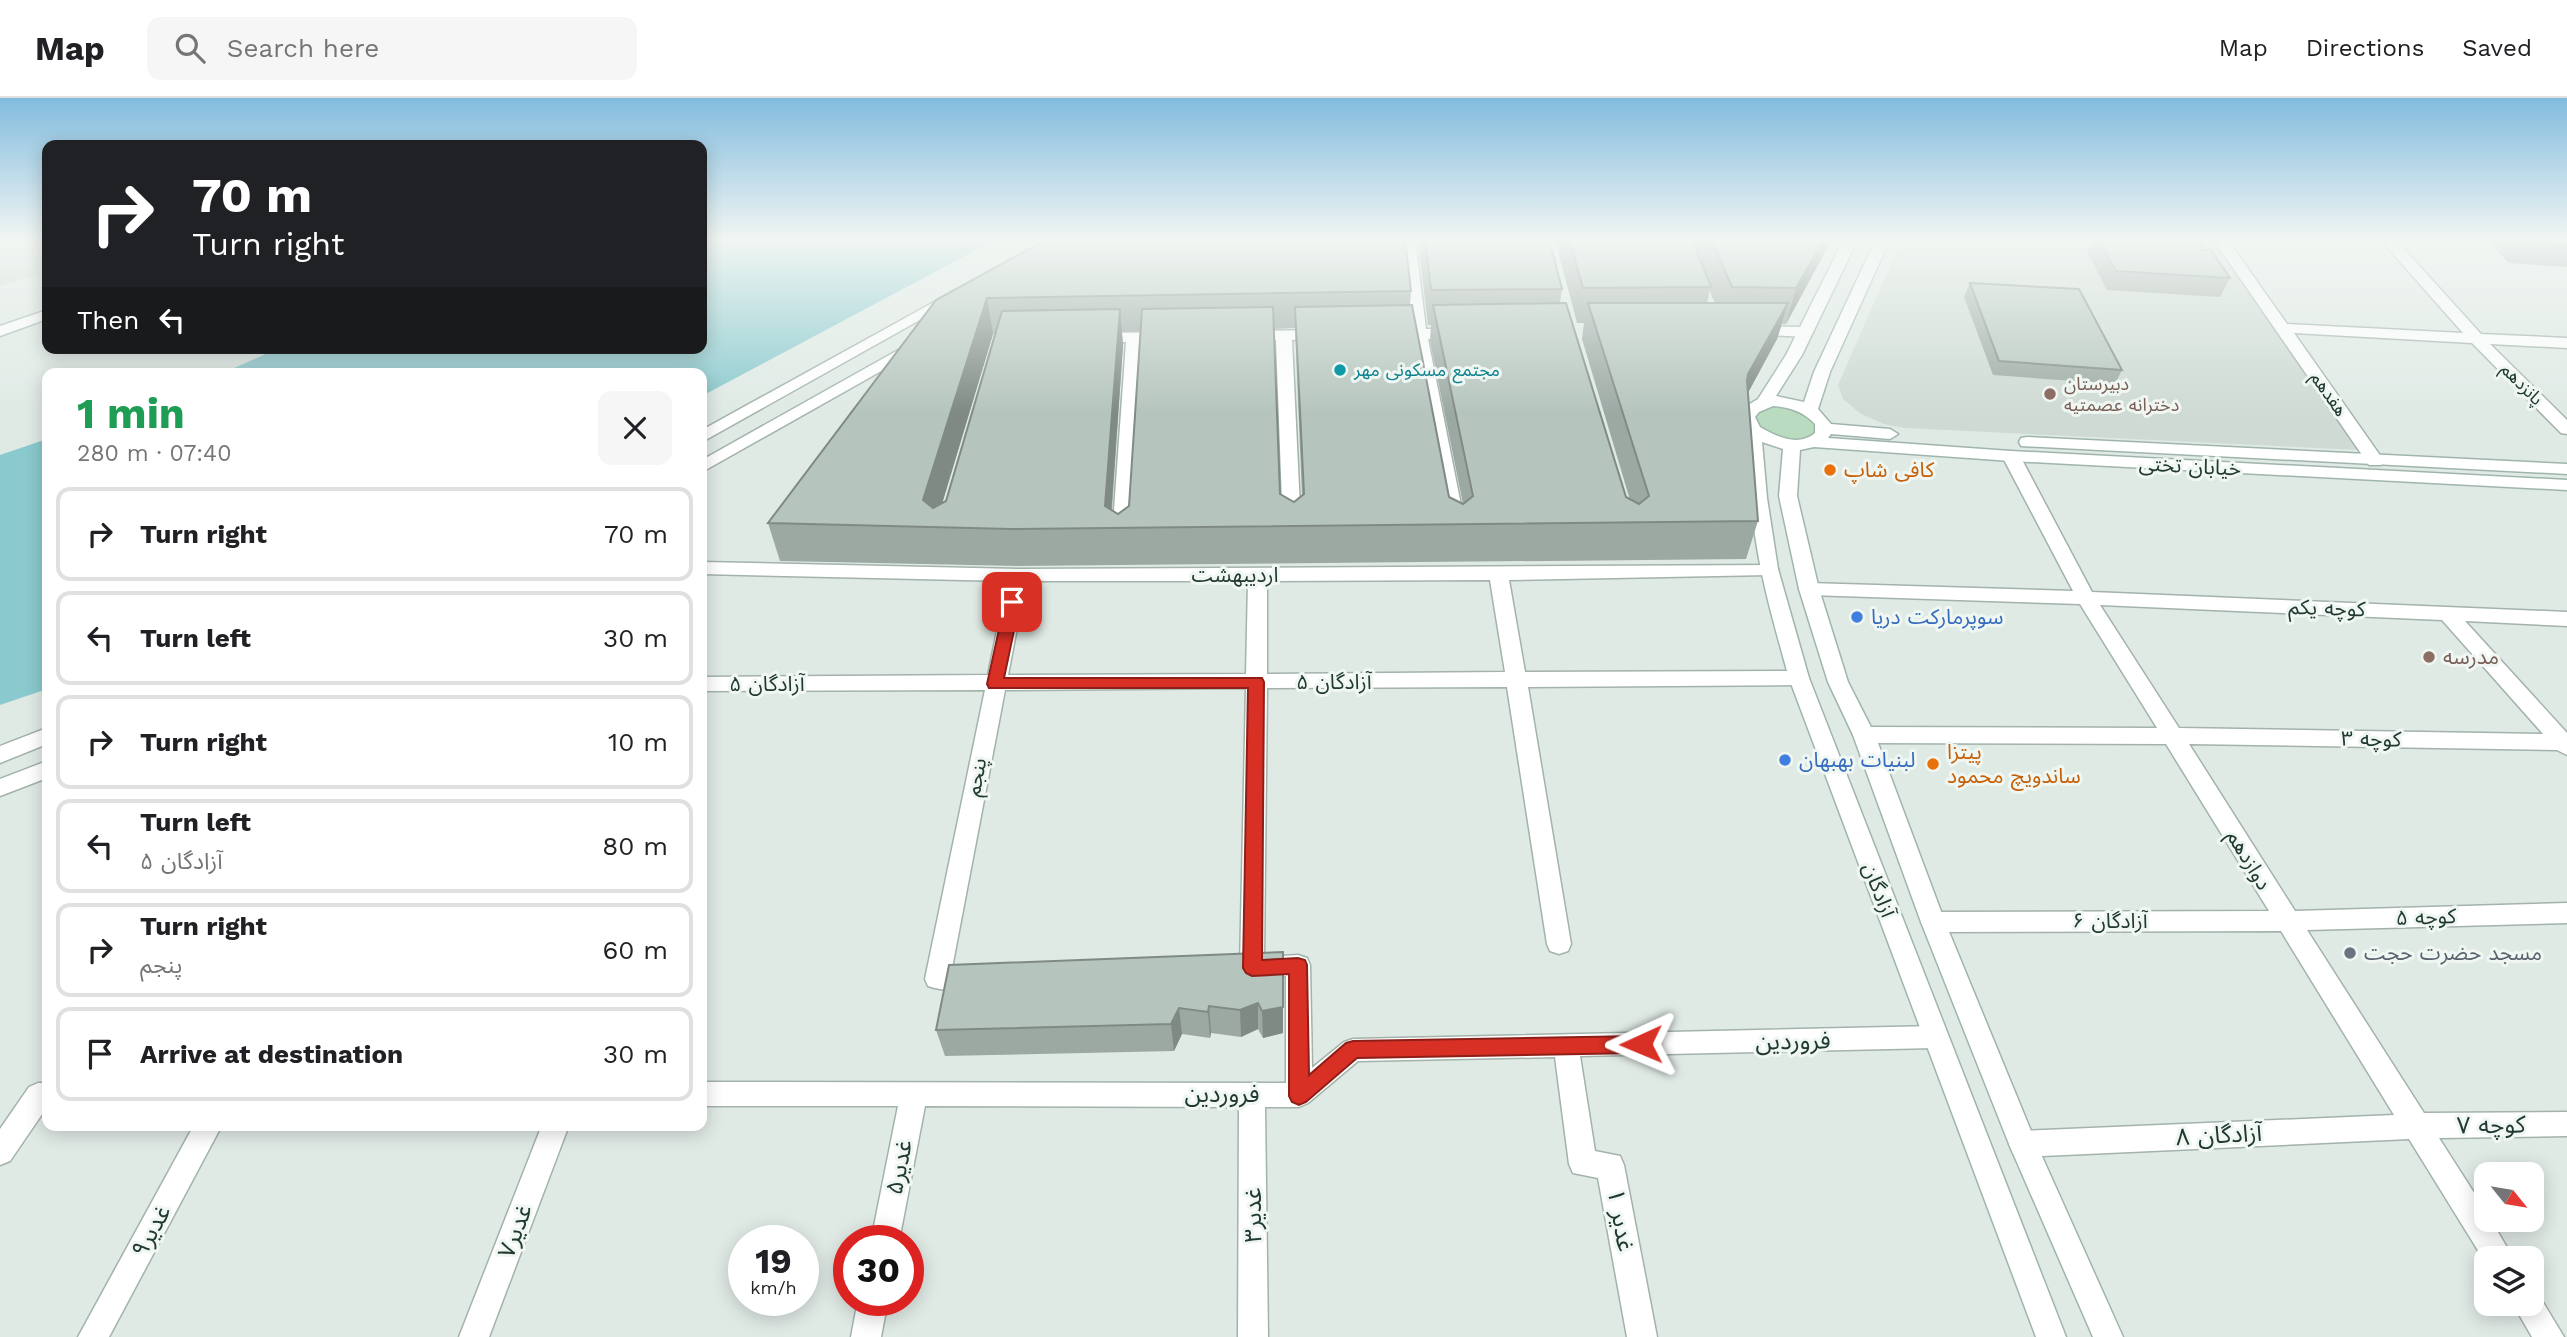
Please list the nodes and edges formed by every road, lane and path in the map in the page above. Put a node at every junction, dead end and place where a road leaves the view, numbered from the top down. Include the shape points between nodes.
1 (951, 297) edge
2 (1415, 297) edge
3 (1822, 297) edge
4 (1856, 297) edge
5 (2260, 297) edge
6 (2439, 297) edge
7 (42, 304) edge
8 (42, 316) edge
9 (0, 317) edge
10 (2282, 328) junction
11 (1741, 330) edge
12 (0, 331) edge
13 (1805, 332) junction
14 (1474, 333) edge
15 (1378, 334) edge
16 (1419, 334) junction
17 (933, 335) edge
18 (1338, 335) edge
19 (1229, 336) edge
20 (1284, 336) junction
21 (1188, 337) edge
22 (1080, 338) edge
23 (1134, 338) junction
24 (2476, 338) junction
25 (2567, 343) edge
26 (1764, 403) junction
27 (1808, 410) junction
28 (1824, 428) junction
29 (2567, 429) edge
30 (1753, 430) junction
31 (707, 433) edge
32 (1802, 444) junction
33 (2011, 456) junction
34 (2375, 461) junction
35 (707, 464) edge
36 (2567, 469) edge
37 (2567, 485) edge
38 (1292, 532) edge
39 (1457, 534) edge
40 (1121, 544) edge
41 (707, 568) edge
42 (1769, 569) junction
43 (1499, 574) junction
44 (1018, 575) junction
45 (1258, 575) junction
46 (1809, 589) junction
47 (2086, 598) junction
48 (2447, 613) junction
49 (2567, 619) edge
50 (1799, 678) junction
51 (1517, 681) junction
52 (1256, 682) junction
53 (707, 684) edge
54 (995, 684) junction
55 (1864, 735) junction
56 (2174, 736) junction
57 (42, 738) edge
58 (2566, 744) edge
59 (0, 755) edge
60 (42, 771) edge
61 (0, 788) edge
62 (2567, 913) edge
63 (2286, 921) junction
64 (1933, 922) junction
65 (1559, 944) dead end
66 (1252, 968) junction
67 (1225, 969) edge
68 (992, 977) edge
69 (1935, 1037) junction
70 (1566, 1046) junction
71 (707, 1094) edge
72 (914, 1094) junction
73 (1252, 1094) junction
74 (42, 1095) edge
75 (1299, 1096) junction
76 (2567, 1124) edge
77 (2415, 1126) junction
78 (206, 1131) edge
79 (554, 1131) edge
80 (2023, 1144) junction
81 (0, 1152) edge
82 (888, 1225) edge
83 (2491, 1246) edge
84 (870, 1316) edge
85 (2536, 1316) edge
86 (93, 1337) edge
87 (474, 1337) edge
88 (866, 1337) edge
89 (1253, 1337) edge
90 (1642, 1337) edge
91 (2051, 1337) edge
92 (2108, 1337) edge
93 (2549, 1337) edge

1 - 31 street
2 - 16 street
3 - 13 street
4 - 27 street
5 - 10 street, هفدهم
6 - 24 street, پانزدهم
7 - 9 street
8 - 12 street
10 - 24 street
10 - 34 street, هفدهم
11 - 13 street
13 - 26 street
14 - 16 street
15 - 16 street
16 - 39 street
17 - 35 street
18 - 20 street
19 - 20 street
20 - 38 street
21 - 23 street
22 - 23 street
23 - 40 street
24 - 25 street
24 - 29 street, پانزدهم
26 - 27 street via 1786,402
26 - 30 street via 1747,417
27 - 28 street via 1820,418
28 - 32 street via 1819,439
28 - 34 street, خیابان تختی via 1929,438
30 - 32 street, خیابان تختی via 1770,440
30 - 42 street, آزادگان
32 - 33 street, خیابان تختی
32 - 46 street, آزادگان via 1788,496
33 - 37 street, خیابان تختی
33 - 47 street, دوازدهم
34 - 36 street, خیابان تختی
41 - 44 street, اردیبهشت
42 - 43 street, اردیبهشت
42 - 50 street, آزادگان
43 - 45 street, اردیبهشت
43 - 51 street
44 - 45 street, اردیبهشت
44 - 54 street, پنجم
45 - 52 street
46 - 47 street, کوچه یکم
46 - 55 street, آزادگان via 1838,682
47 - 48 street, کوچه یکم
47 - 56 street, دوازدهم
48 - 49 street, کوچه یکم
48 - 58 street
50 - 51 street, آزادگان ۵
50 - 69 street, آزادگان
51 - 52 street, آزادگان ۵
51 - 65 street
52 - 54 street, آزادگان ۵
52 - 66 street
53 - 54 street, آزادگان ۵
54 - 68 street, پنجم via 937,979
55 - 56 street, کوچه ۳
55 - 64 street, آزادگان
56 - 58 street, کوچه ۳
56 - 63 street, دوازدهم
57 - 59 street
60 - 61 street
62 - 63 street, کوچه ۵
63 - 64 street, آزادگان ۶
63 - 77 street, دوازدهم
64 - 80 street, آزادگان
66 - 67 street
66 - 75 street via 1298,965
69 - 70 street, فروردین
69 - 91 street, آزادگان
70 - 75 street, فروردین via 1353,1049
70 - 90 street, غدیر ۱ via 1583,1164 1611,1165
71 - 72 street, فروردین
72 - 73 street, فروردین
72 - 82 street, غدیر۵
73 - 75 street, فروردین
73 - 89 street, غدیر۳
74 - 81 street
76 - 77 street, کوچه ۷
77 - 80 street, آزادگان ۸
77 - 83 street, دوازدهم
78 - 86 street, غدیر۹
79 - 87 street, غدیر۷
80 - 92 street, آزادگان
84 - 88 street
85 - 93 street

